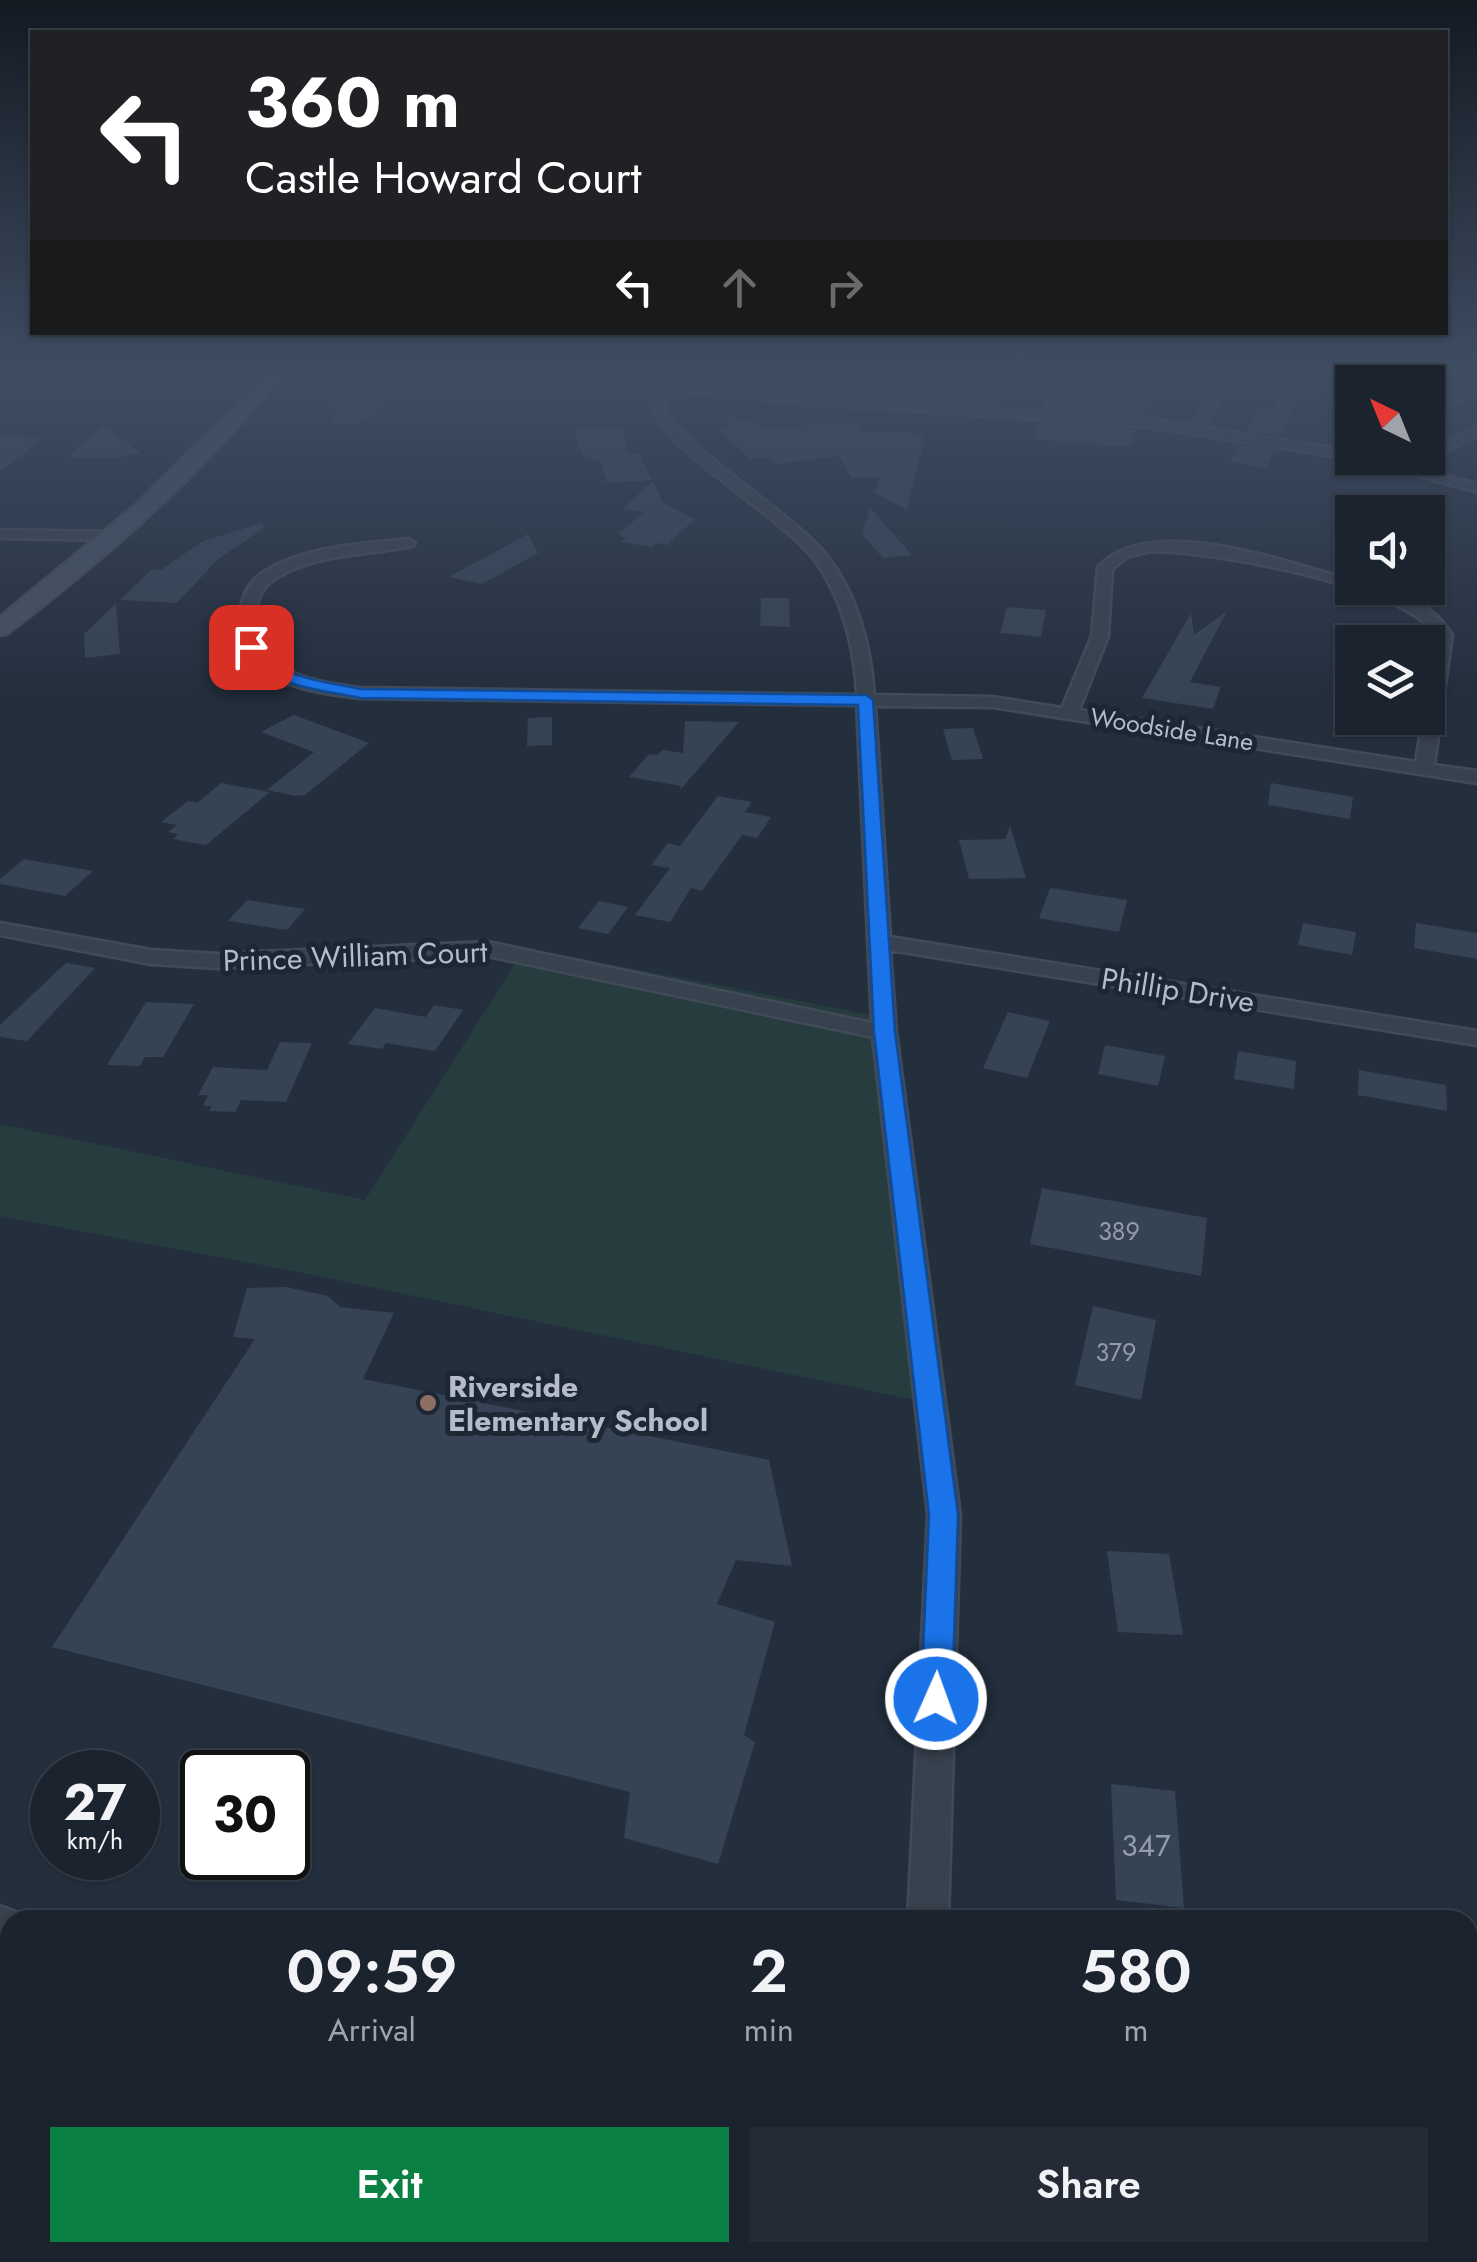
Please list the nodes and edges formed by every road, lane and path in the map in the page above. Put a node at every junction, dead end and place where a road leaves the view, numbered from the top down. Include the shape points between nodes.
1 (175, 481) edge
2 (734, 481) edge
3 (1450, 481) edge
4 (1477, 488) edge
5 (0, 534) edge
6 (114, 536) junction
7 (408, 543) dead end
8 (1335, 581) edge
9 (1410, 605) edge
10 (0, 628) edge
11 (866, 700) junction
12 (1069, 713) junction
13 (1424, 768) junction
14 (1477, 777) edge
15 (0, 929) edge
16 (879, 942) junction
17 (884, 1032) junction
18 (1477, 1038) edge
19 (928, 1910) edge

1 - 6 main road
2 - 11 street via 826,565 847,603
3 - 4 street
5 - 6 street
6 - 10 main road
7 - 11 street, Woodside Lane via 350,549 272,573 256,587 247,612 249,643 258,659 307,685 360,693
8 - 12 street via 1196,547 1117,555 1105,567 1100,636
9 - 13 street via 1444,635
11 - 12 street, Woodside Lane via 960,700
11 - 16 street
12 - 13 street, Woodside Lane
13 - 14 street, Woodside Lane
15 - 17 street, Prince William Court via 217,961 488,949
16 - 17 street
16 - 18 street, Phillip Drive
17 - 19 street via 944,1515

